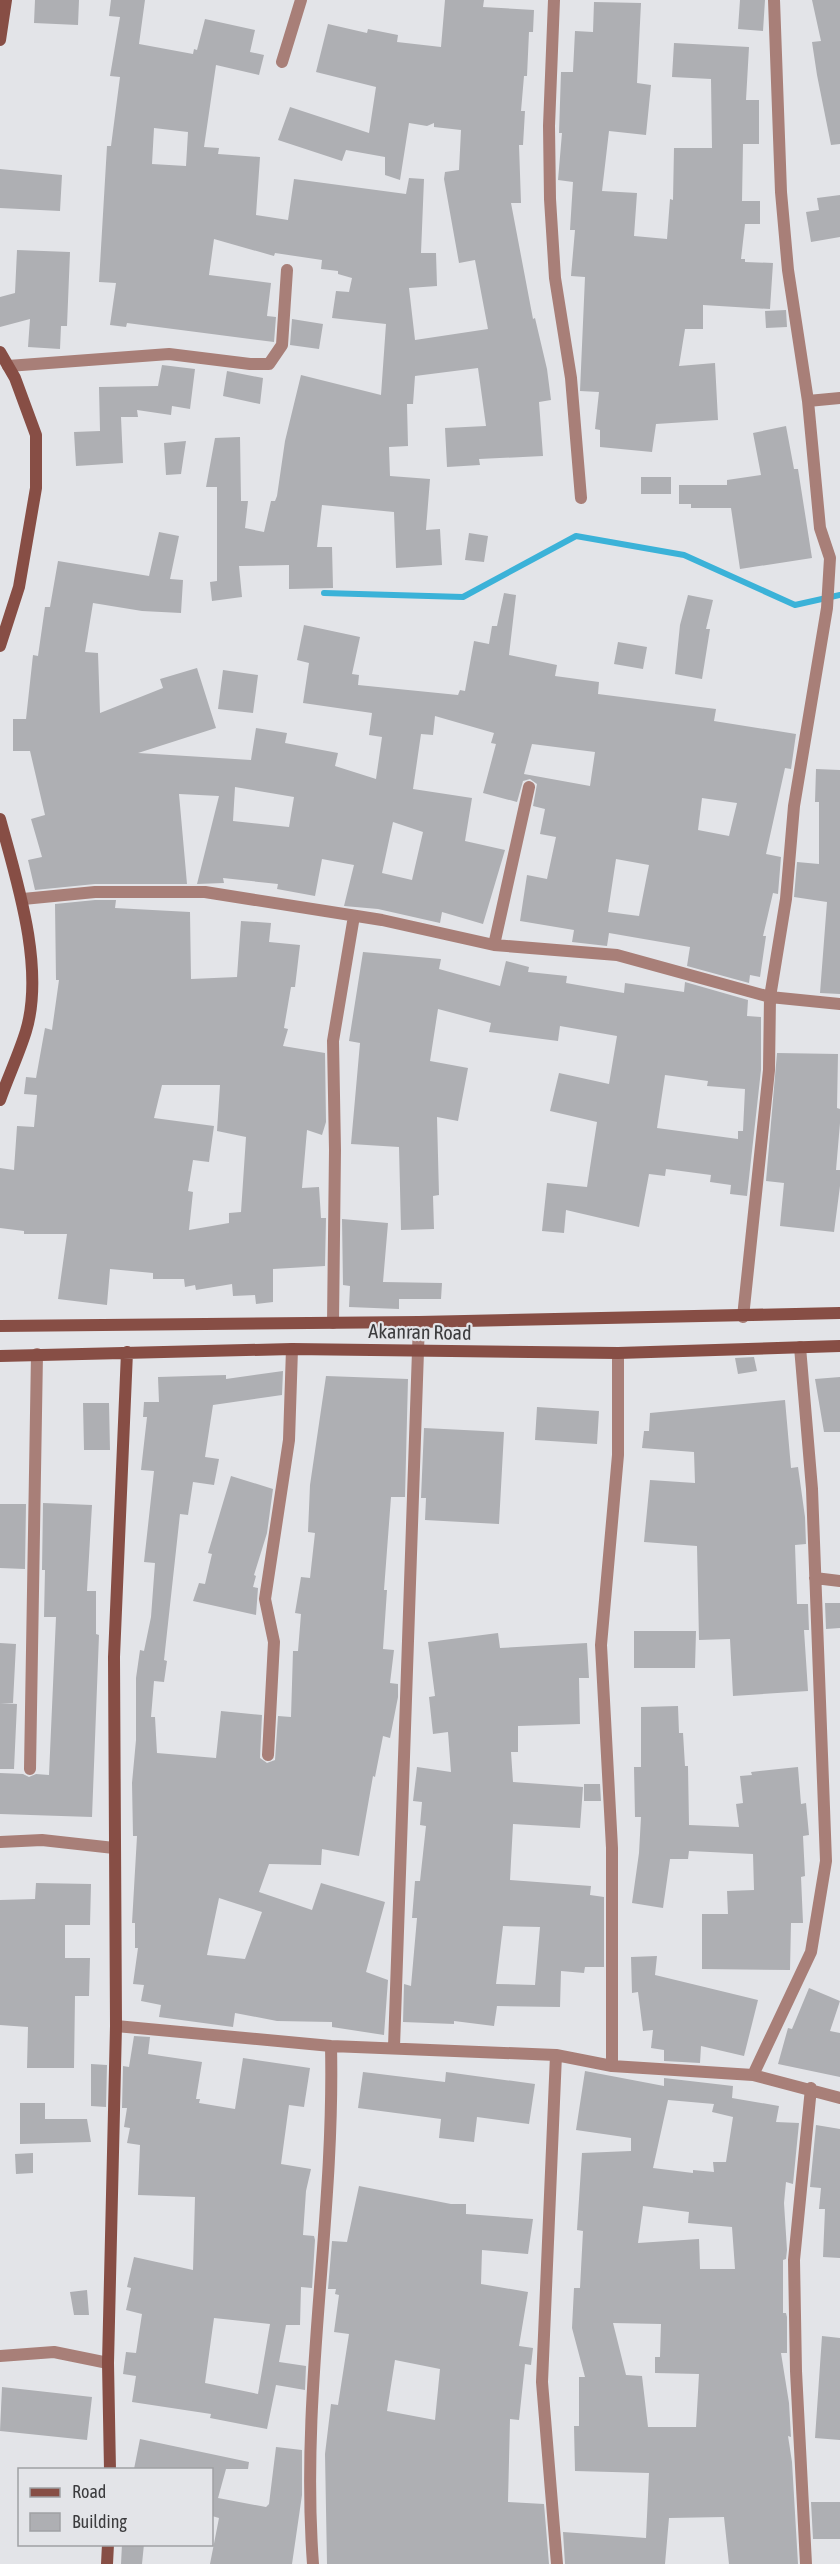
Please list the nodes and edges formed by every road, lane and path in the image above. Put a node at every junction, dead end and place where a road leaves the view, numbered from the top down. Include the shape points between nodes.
1 (301, 0) edge
2 (554, 0) edge
3 (774, 0) edge
4 (3, 2) edge
5 (0, 40) edge
6 (282, 62) dead end
7 (287, 270) dead end
8 (0, 352) edge
9 (8, 366) junction
10 (840, 398) edge
11 (808, 401) junction
12 (581, 498) dead end
13 (0, 646) edge
14 (529, 787) dead end
15 (0, 819) edge
16 (23, 899) junction
17 (354, 916) junction
18 (494, 945) junction
19 (770, 997) junction
20 (840, 1004) edge
21 (0, 1100) edge
22 (840, 1313) edge
23 (742, 1317) junction
24 (419, 1322) junction
25 (333, 1323) junction
26 (0, 1326) edge
27 (840, 1346) edge
28 (800, 1347) junction
29 (292, 1349) junction
30 (127, 1352) junction
31 (418, 1352) junction
32 (618, 1353) junction
33 (36, 1354) junction
34 (0, 1356) edge
35 (814, 1578) junction
36 (840, 1581) edge
37 (268, 1755) dead end
38 (30, 1769) dead end
39 (0, 1842) edge
40 (114, 1848) junction
41 (117, 2026) junction
42 (331, 2046) junction
43 (394, 2047) junction
44 (556, 2055) junction
45 (612, 2066) junction
46 (753, 2074) junction
47 (811, 2088) junction
48 (840, 2097) edge
49 (0, 2356) edge
50 (108, 2362) junction
51 (110, 2468) edge
52 (108, 2546) edge
53 (107, 2564) edge
54 (313, 2564) edge
55 (557, 2564) edge
56 (806, 2564) edge

1 - 6 street
2 - 12 street via 550,199 555,278 571,378
3 - 11 street via 781,192 793,319
4 - 5 street
7 - 9 street via 282,345 269,364 169,354
8 - 9 street
9 - 13 street via 36,435 36,488 19,587
10 - 11 street
11 - 19 street via 820,528 830,558 829,592 803,739 786,899
14 - 18 street
15 - 16 street
16 - 17 street via 95,892 205,892
16 - 21 street via 33,984 26,1029
17 - 18 street
17 - 25 street via 333,1041
18 - 19 street via 617,955
19 - 20 street
19 - 23 street via 769,1070
22 - 23 street, Akanran Road
23 - 24 street, Akanran Road
24 - 25 street, Akanran Road
24 - 31 street
25 - 26 street, Akanran Road
27 - 28 street, Akanran Road
28 - 32 street, Akanran Road
28 - 35 street via 812,1489
29 - 30 street, Akanran Road
29 - 31 street, Akanran Road
29 - 37 street via 289,1440 265,1599 274,1642
30 - 33 street, Akanran Road
30 - 40 street via 114,1657
31 - 32 street, Akanran Road
31 - 43 street
32 - 45 street via 618,1455 601,1645 612,1848
33 - 34 street, Akanran Road
33 - 38 street
35 - 36 street
35 - 46 street via 826,1861 811,1952
39 - 40 street via 42,1840
40 - 41 street
41 - 42 street
41 - 50 street
42 - 43 street
42 - 54 street via 332,2097 315,2350 310,2524
43 - 44 street
44 - 45 street
44 - 55 street via 542,2382
45 - 46 street
46 - 47 street
47 - 48 street
47 - 56 street via 794,2260
49 - 50 street via 54,2352
50 - 51 street
52 - 53 street

